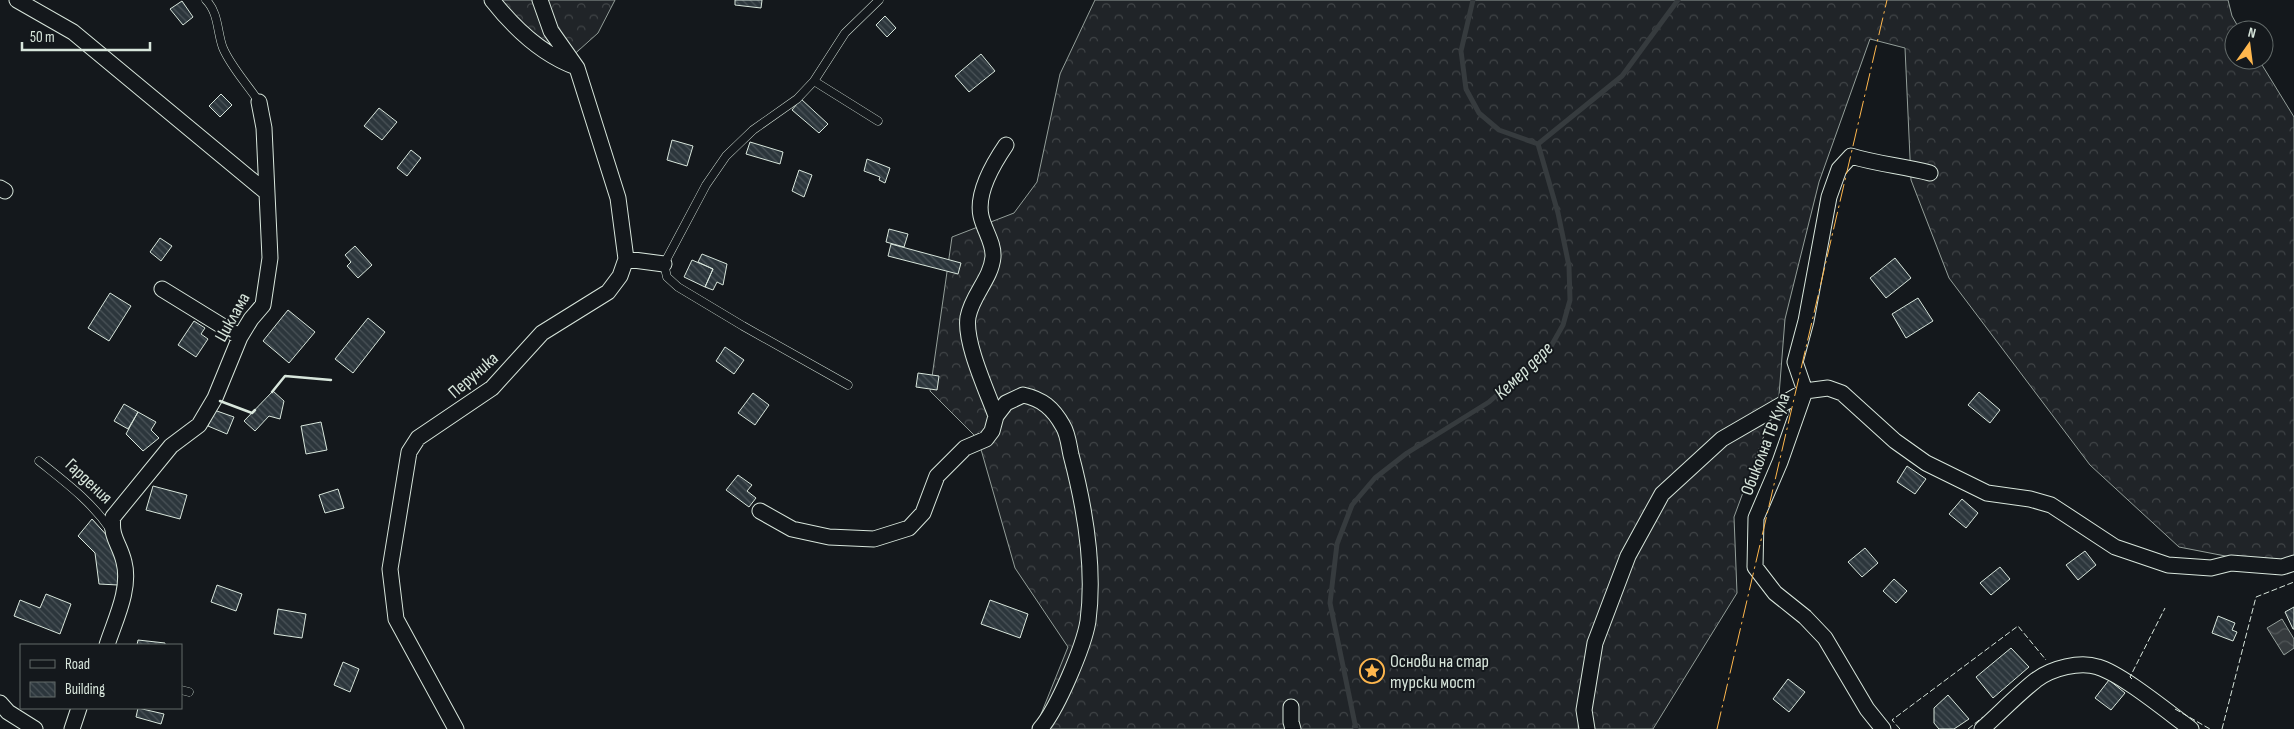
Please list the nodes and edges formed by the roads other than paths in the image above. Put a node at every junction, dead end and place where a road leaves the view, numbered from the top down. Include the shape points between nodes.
1 (17, 0) edge
2 (206, 0) edge
3 (492, 0) edge
4 (540, 0) edge
5 (879, 0) edge
6 (577, 68) junction
7 (814, 81) junction
8 (259, 102) joint
9 (878, 121) dead end
10 (1006, 145) dead end
11 (1930, 174) dead end
12 (266, 192) junction
13 (626, 259) junction
14 (664, 264) junction
15 (162, 289) dead end
16 (240, 337) junction
17 (848, 385) dead end
18 (1805, 392) junction
19 (996, 416) junction
20 (39, 462) dead end
21 (760, 511) dead end
22 (111, 530) junction
23 (2294, 563) edge
24 (106, 644) edge
25 (0, 703) edge
26 (1291, 707) dead end
27 (79, 709) edge
28 (34, 729) edge
29 (72, 729) edge
30 (456, 729) edge
31 (1040, 729) edge
32 (1293, 729) edge
33 (1587, 729) edge
34 (1883, 729) edge
35 (1982, 729) edge
36 (2191, 729) edge

1 - 12 street via 73,32
2 - 8 lane, Циклама via 218,25 223,48
3 - 6 street via 528,38 564,63
4 - 6 street via 551,31
5 - 7 lane via 845,33
6 - 13 street via 618,198
7 - 9 lane
7 - 14 lane via 797,99 753,130 726,156 706,185
8 - 12 street, Циклама via 264,128
10 - 19 street via 993,165 982,195 980,216 993,255 988,275 978,290 968,317 969,337
11 - 18 street, Обиколна ТВ Кула via 1898,165 1875,164 1852,156 1839,169 1828,197 1806,321 1795,362
12 - 16 street, Циклама via 270,258 268,282 263,305
13 - 14 street
13 - 30 street, Перуника via 620,276 608,292 542,333 492,388 418,438 409,452 390,569 396,619
14 - 17 lane via 667,277 678,287
15 - 16 street
16 - 22 street, Циклама via 215,398 199,426 171,446 117,511
18 - 23 street via 1828,388 1842,393 1895,441 1926,463 1987,493 2052,505 2115,547 2168,565 2211,568 2231,563 2282,567
18 - 33 street via 1722,439 1662,494 1628,556 1595,643 1584,710
18 - 34 street, Обиколна ТВ Кула via 1756,518 1755,567 1775,593 1806,616 1825,638 1867,709
19 - 21 street via 986,439 965,448 937,476 923,513 909,528 874,539 829,537 792,529
19 - 31 street via 1006,404 1023,395 1039,399 1050,407 1064,427 1082,498 1091,584 1088,623 1077,658
20 - 22 lane, Гардения via 82,496
22 - 24 street via 124,563 124,592
25 - 28 street
26 - 32 street
27 - 29 street
35 - 36 street via 2038,678 2080,664 2114,674

